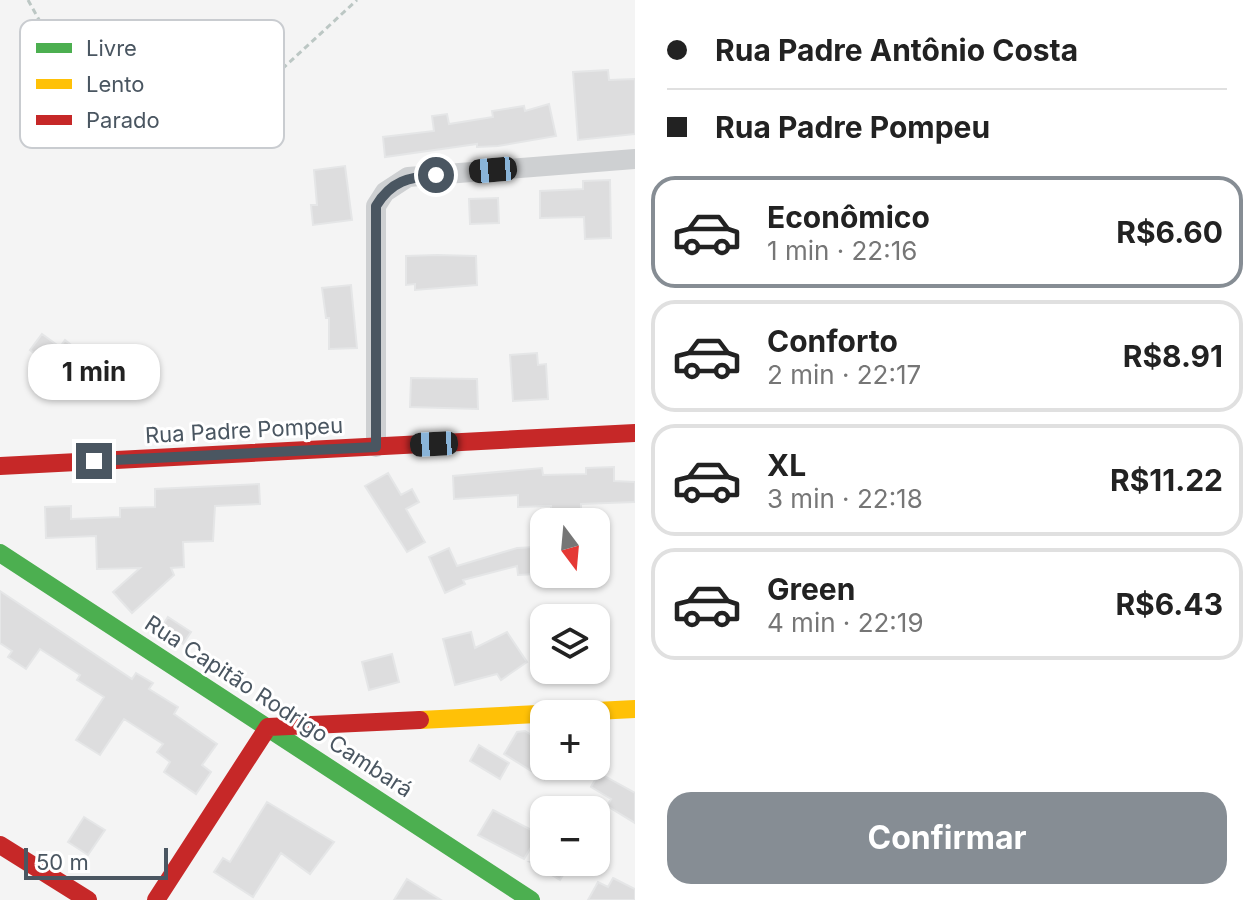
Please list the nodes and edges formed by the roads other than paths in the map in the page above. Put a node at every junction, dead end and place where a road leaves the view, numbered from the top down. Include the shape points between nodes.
1 (635, 159) edge
2 (635, 433) edge
3 (376, 447) junction
4 (0, 466) edge
5 (0, 553) edge
6 (635, 709) edge
7 (268, 727) junction
8 (0, 845) edge
9 (88, 900) edge
10 (156, 900) edge
11 (531, 900) edge

1 - 3 street via 408,177 385,192 376,206
2 - 3 street, Rua Padre Pompeu
3 - 4 street, Rua Padre Pompeu
5 - 7 street, Rua Capitão Rodrigo Cambará
6 - 7 street
7 - 10 street
7 - 11 street, Rua Capitão Rodrigo Cambará
8 - 9 street

